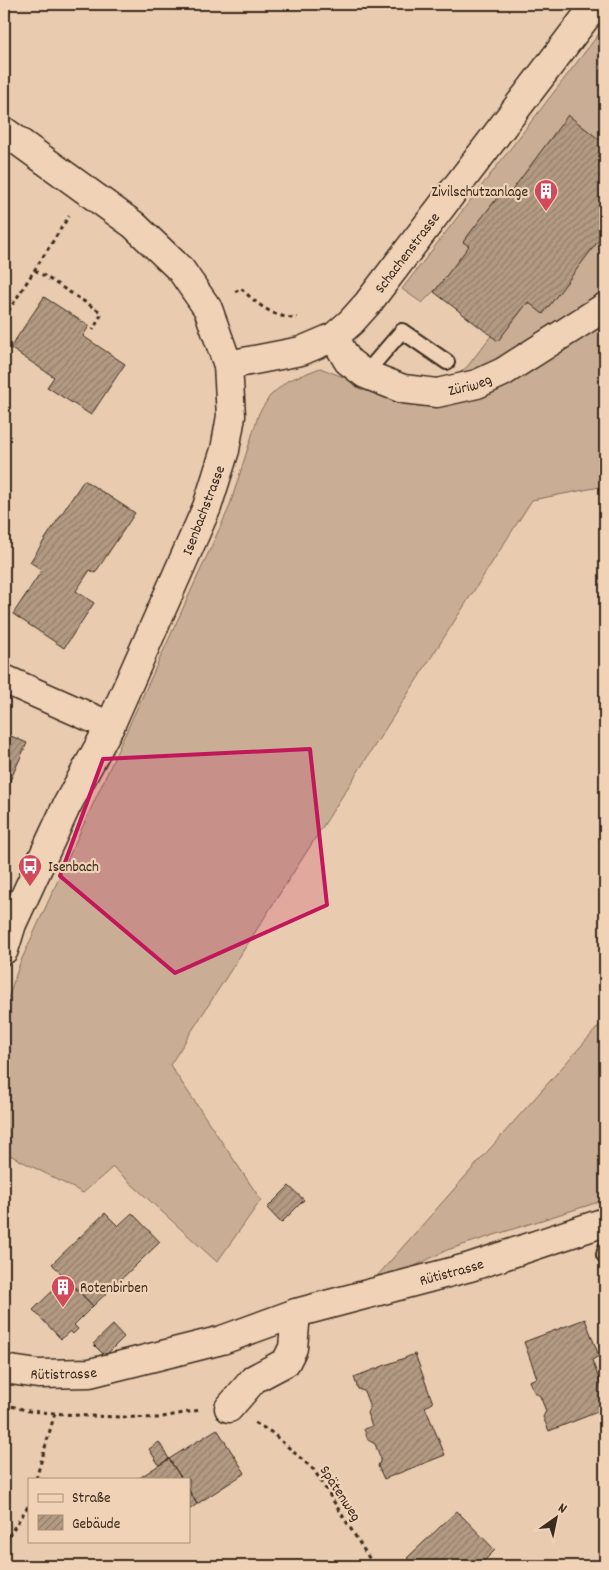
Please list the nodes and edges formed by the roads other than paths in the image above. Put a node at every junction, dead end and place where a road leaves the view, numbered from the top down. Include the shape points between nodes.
1 (596, 4) edge
2 (4, 131) edge
3 (605, 307) edge
4 (334, 337) junction
5 (447, 362) dead end
6 (228, 365) junction
7 (365, 374) junction
8 (4, 679) edge
9 (110, 726) junction
10 (4, 950) edge
11 (605, 1222) edge
12 (296, 1313) junction
13 (4, 1369) edge
14 (229, 1408) road end

1 - 4 street, Schachenstrasse via 368,303
2 - 6 street, Isenbachstrasse via 134,225 181,270 208,309
3 - 7 street, Züriweg via 503,372 477,384 438,393 403,389
4 - 6 street, Schachenstrasse via 301,351
4 - 7 street, Züriweg via 348,361
5 - 7 lane via 402,331
6 - 9 street, Isenbachstrasse via 232,416 218,478
8 - 9 street
9 - 10 street, Isenbachstrasse via 67,805 12,924
11 - 12 street, Rütistrasse via 470,1267
12 - 13 street, Rütistrasse via 222,1340 90,1373 38,1374
12 - 14 street via 293,1348 286,1362 254,1379

